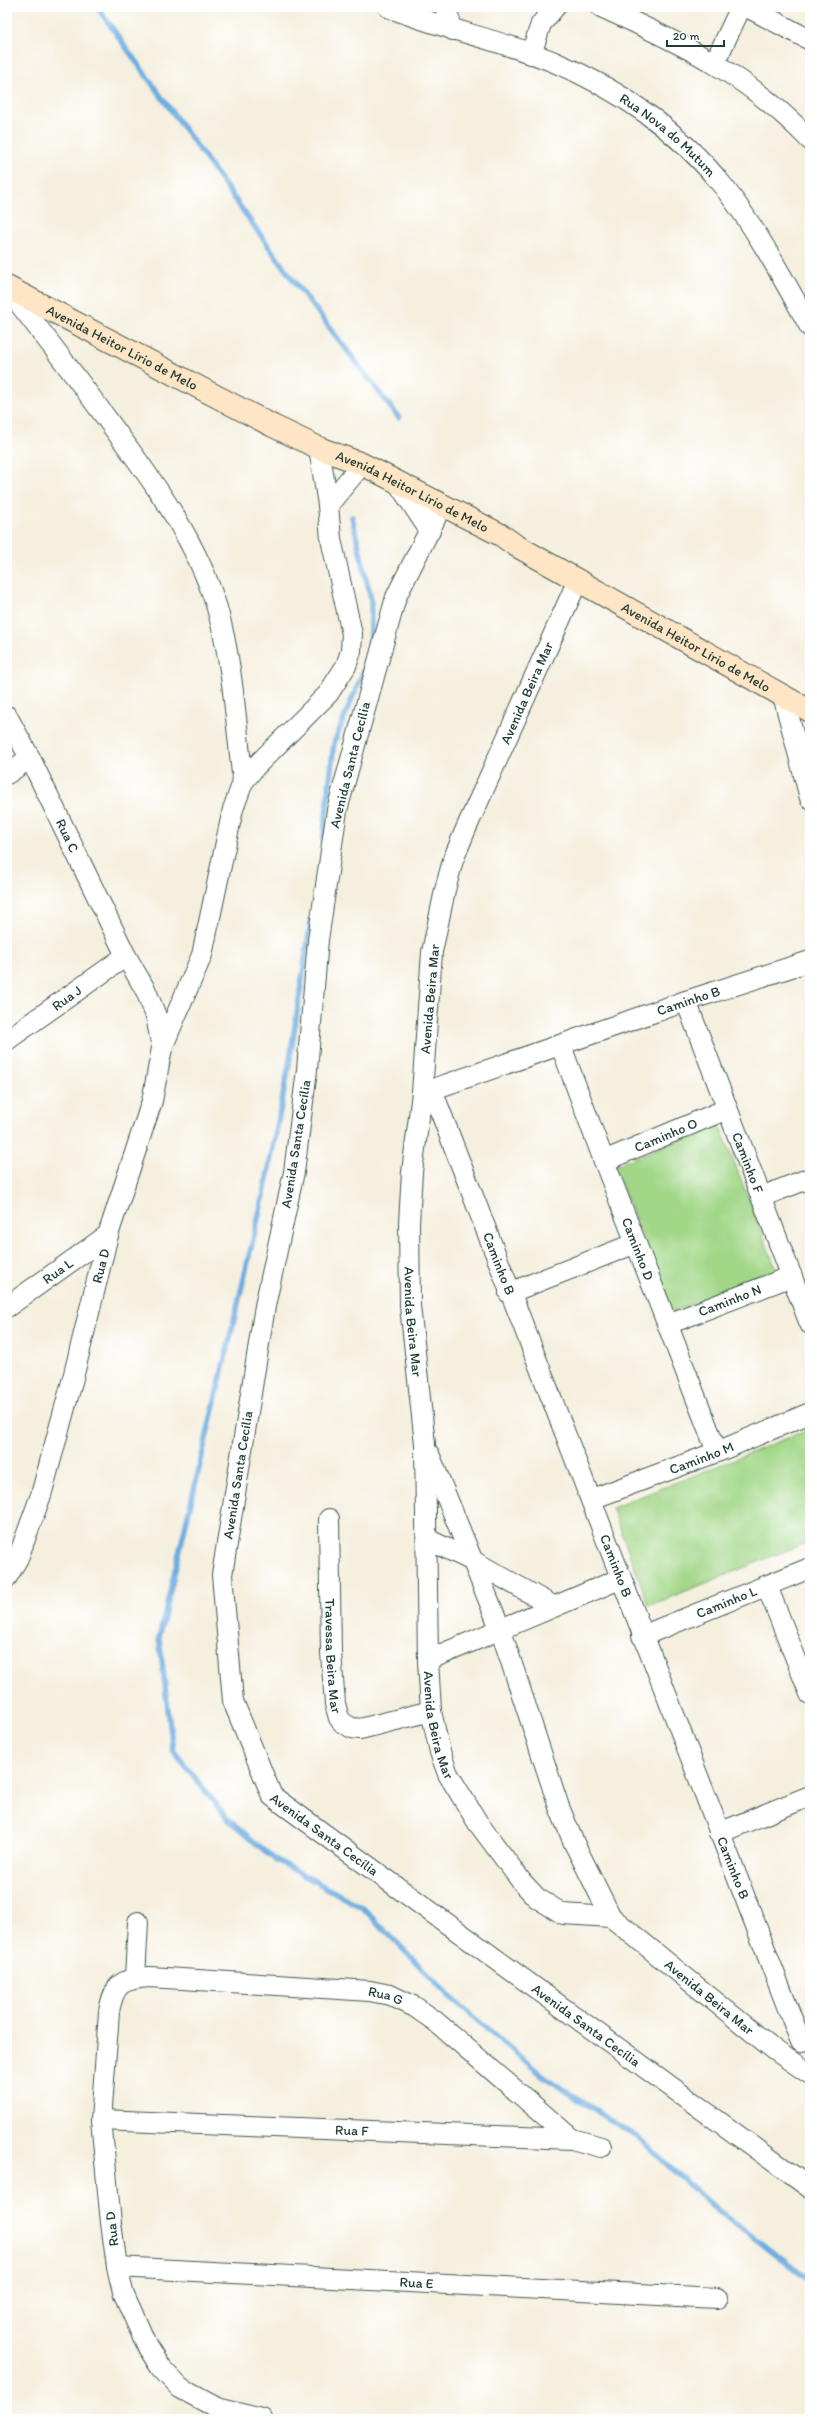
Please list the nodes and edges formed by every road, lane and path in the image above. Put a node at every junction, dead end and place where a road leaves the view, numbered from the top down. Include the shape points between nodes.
1 (388, 7) edge
2 (445, 7) edge
3 (555, 7) edge
4 (602, 7) edge
5 (741, 7) edge
6 (747, 7) edge
7 (453, 30) junction
8 (810, 40) edge
9 (531, 54) junction
10 (715, 62) junction
11 (810, 140) edge
12 (7, 288) edge
13 (810, 327) edge
14 (319, 448) junction
15 (362, 464) junction
16 (398, 483) junction
17 (328, 505) junction
18 (442, 505) junction
19 (430, 531) junction
20 (578, 580) junction
21 (783, 695) junction
22 (810, 711) edge
23 (7, 716) edge
24 (30, 758) junction
25 (7, 774) edge
26 (243, 782) junction
27 (810, 798) edge
28 (126, 956) junction
29 (810, 961) edge
30 (686, 1001) junction
31 (7, 1040) edge
32 (561, 1046) junction
33 (162, 1048) junction
34 (427, 1091) junction
35 (727, 1109) junction
36 (604, 1161) junction
37 (810, 1178) edge
38 (761, 1197) junction
39 (108, 1235) junction
40 (636, 1243) junction
41 (792, 1276) junction
42 (509, 1293) junction
43 (7, 1307) edge
44 (668, 1324) junction
45 (810, 1324) edge
46 (810, 1413) edge
47 (425, 1444) junction
48 (717, 1452) junction
49 (592, 1499) junction
50 (329, 1519) dead end
51 (427, 1539) junction
52 (475, 1562) junction
53 (810, 1568) edge
54 (7, 1577) edge
55 (622, 1578) junction
56 (767, 1586) junction
57 (553, 1606) junction
58 (500, 1628) junction
59 (642, 1636) junction
60 (428, 1660) junction
61 (810, 1694) edge
62 (432, 1711) junction
63 (810, 1796) edge
64 (719, 1833) junction
65 (611, 1917) junction
66 (138, 1922) dead end
67 (142, 1978) junction
68 (806, 2040) edge
69 (776, 2051) junction
70 (810, 2074) edge
71 (101, 2120) junction
72 (572, 2138) junction
73 (602, 2146) dead end
74 (810, 2188) edge
75 (117, 2267) junction
76 (717, 2298) dead end
77 (262, 2419) edge

1 - 7 street, Rua Nova do Mutum
2 - 7 street
3 - 9 street via 541,24
4 - 10 street
5 - 10 street
6 - 8 street
7 - 9 street, Rua Nova do Mutum
9 - 13 street, Rua Nova do Mutum via 610,90 666,128 685,145 723,187 773,262
10 - 11 street via 755,89
12 - 14 main road, Avenida Heitor Lírio de Melo
12 - 26 street via 145,471 178,522 201,568 224,636
14 - 15 main road, Avenida Heitor Lírio de Melo
14 - 17 street
15 - 16 main road, Avenida Heitor Lírio de Melo
15 - 17 street
16 - 18 main road, Avenida Heitor Lírio de Melo
16 - 19 street
17 - 26 street via 331,539 352,634 351,651 346,666 328,694
18 - 19 street, Avenida Santa Cecília
18 - 20 main road, Avenida Heitor Lírio de Melo via 501,535
19 - 74 street, Avenida Santa Cecília via 396,597 337,810 318,940 307,1070 294,1172 265,1306 222,1575 233,1701 272,1796
20 - 21 main road, Avenida Heitor Lírio de Melo
20 - 34 street, Avenida Beira Mar via 453,860 432,952
21 - 22 main road, Avenida Heitor Lírio de Melo
21 - 27 street
23 - 24 street, Rua C
24 - 25 street
24 - 28 street, Rua C
26 - 33 street via 233,809 202,955
28 - 31 street, Rua J
28 - 33 street, Rua D via 146,990 156,1016
29 - 30 street, Caminho B
30 - 32 street, Caminho B
30 - 35 street, Caminho F
32 - 34 street, Caminho B
32 - 36 street, Caminho D
33 - 39 street, Rua D via 144,1130
34 - 42 street, Caminho B
34 - 47 street, Avenida Beira Mar via 412,1172 409,1274
35 - 36 street, Caminho O
35 - 38 street, Caminho F
36 - 40 street, Caminho D
37 - 38 street
38 - 41 street, Caminho F
39 - 43 street, Rua L
39 - 54 street, Rua D via 41,1495 24,1545
40 - 42 street
40 - 44 street, Caminho D
41 - 44 street, Caminho N
41 - 45 street, Caminho F
42 - 49 street, Caminho B
44 - 48 street, Caminho D
46 - 48 street, Caminho M
47 - 51 street, Avenida Beira Mar
47 - 52 street, Avenida Beira Mar
48 - 49 street, Caminho M
49 - 55 street, Caminho B
50 - 62 street, Travessa Beira Mar via 332,1669 339,1718 352,1728 360,1729
51 - 52 street
51 - 60 street, Avenida Beira Mar
52 - 57 street
52 - 58 street, Avenida Beira Mar
53 - 56 street, Caminho L
55 - 57 street
55 - 59 street, Caminho B
56 - 59 street, Caminho L
56 - 61 street
57 - 58 street
58 - 60 street
58 - 65 street, Avenida Beira Mar via 559,1807
59 - 64 street, Caminho B
60 - 62 street, Avenida Beira Mar
62 - 65 street, Avenida Beira Mar via 440,1752 448,1774 478,1823 522,1882 537,1898 563,1914
63 - 64 street
64 - 68 street, Caminho B
65 - 69 street, Avenida Beira Mar
66 - 67 street
67 - 71 street, Rua D via 126,1980 118,1986 112,1996
67 - 72 street, Rua G via 340,1988 390,1995 415,2007 435,2021
68 - 69 street
69 - 70 street, Avenida Beira Mar
71 - 72 street, Rua F
71 - 75 street, Rua D
72 - 73 street, Rua F
75 - 76 street, Rua E
75 - 77 street, Rua D via 123,2292 148,2346 161,2368 180,2388 217,2408

